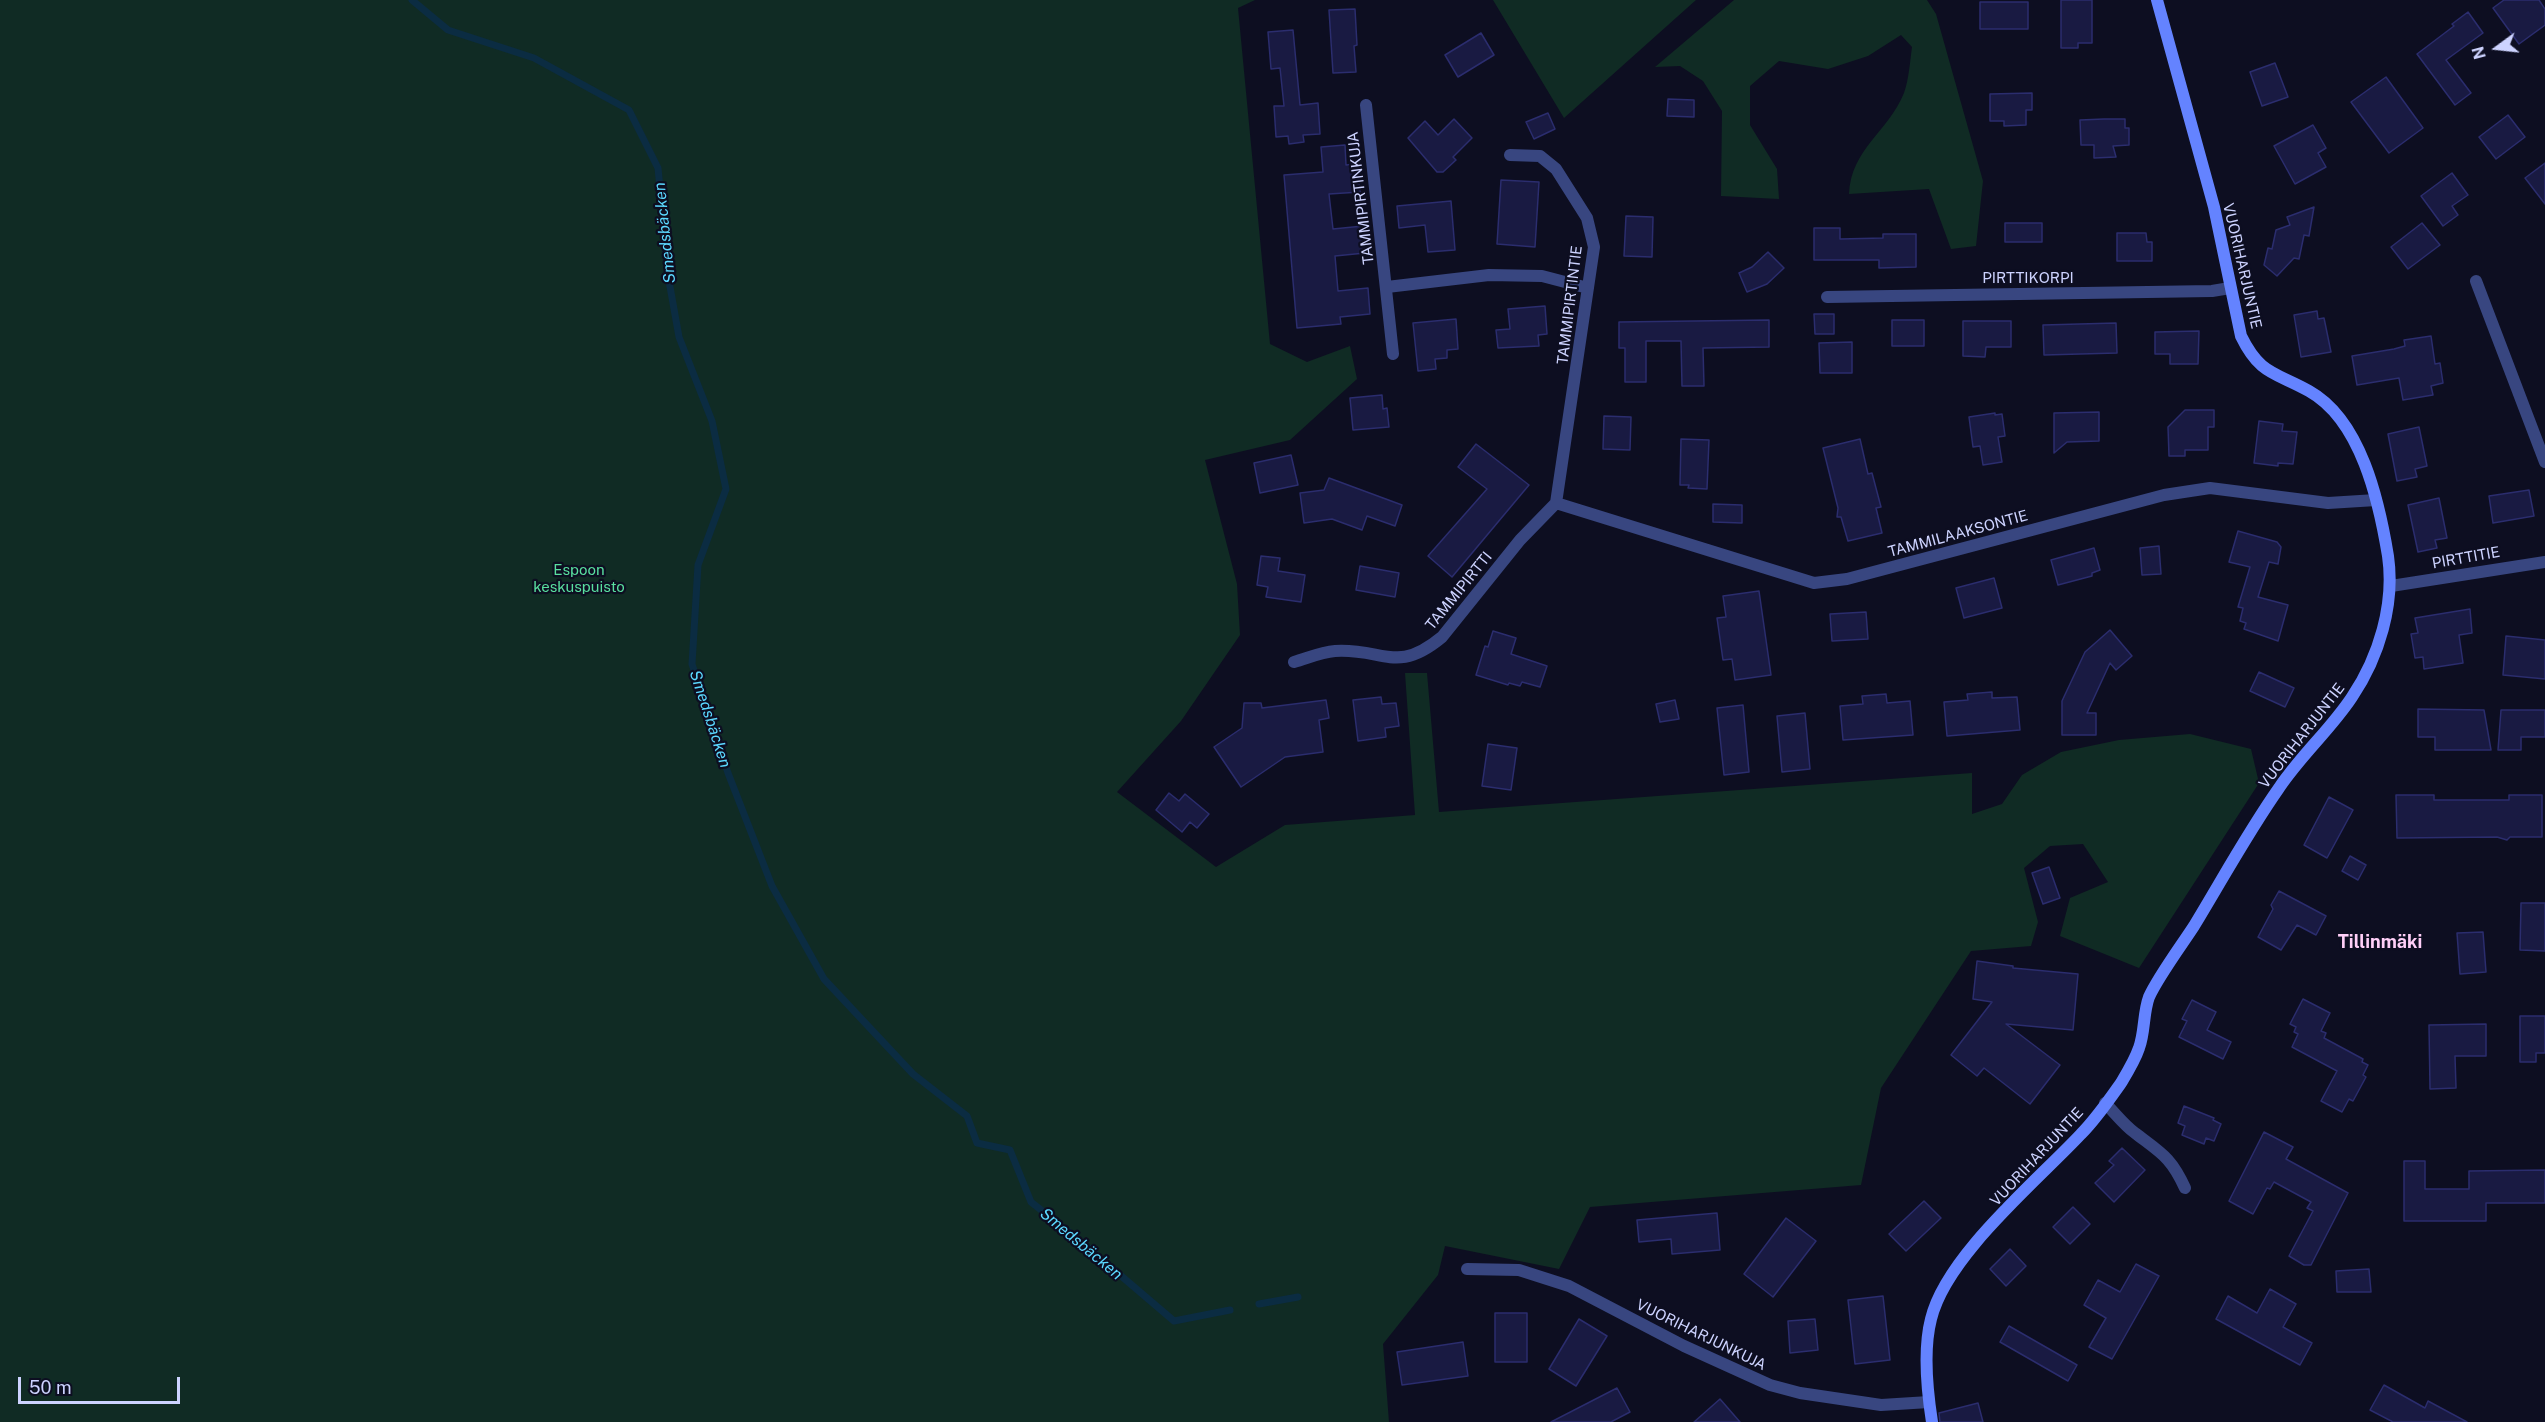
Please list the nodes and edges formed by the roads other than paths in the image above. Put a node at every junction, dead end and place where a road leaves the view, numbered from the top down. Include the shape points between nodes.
1 (2157, 0) edge
2 (1366, 105) dead end
3 (1510, 155) dead end
4 (2476, 281) dead end
5 (1387, 287) junction
6 (1588, 288) junction
7 (2230, 288) junction
8 (1827, 297) dead end
9 (1393, 354) dead end
10 (2545, 462) edge
11 (2376, 500) junction
12 (1556, 503) junction
13 (2545, 562) edge
14 (2391, 586) junction
15 (1294, 662) dead end
16 (2105, 1103) junction
17 (2185, 1188) dead end
18 (1467, 1269) dead end
19 (1929, 1402) junction
20 (1932, 1422) edge

1 - 7 street, VUORIHARJUNTIE via 2214,207
2 - 5 street, TAMMIPIRTINKUJA
3 - 6 street, TAMMIPIRTINTIE via 1540,156 1570,188 1587,218 1594,247
4 - 10 street
5 - 6 street via 1489,275 1542,276
5 - 9 street, TAMMIPIRTINKUJA
6 - 12 street, TAMMIPIRTINTIE
7 - 8 street, PIRTTIKORPI
7 - 11 street, VUORIHARJUNTIE via 2248,350 2269,373 2311,392 2338,418 2354,439
11 - 12 street, TAMMILAAKSONTIE via 2328,503 2210,488 2187,491 1847,579 1814,583
11 - 14 street, VUORIHARJUNTIE
12 - 15 street, TAMMIPIRTTI via 1520,540 1443,637 1429,648 1413,657 1336,651
13 - 14 street, PIRTTITIE
14 - 16 street, VUORIHARJUNTIE via 2382,632 2367,673 2351,699 2278,788 2149,998 2139,1048
16 - 17 street via 2133,1132 2164,1154
16 - 19 street, VUORIHARJUNTIE via 2085,1131 1957,1266 1931,1318
18 - 19 street, VUORIHARJUNKUJA via 1520,1270 1569,1286 1684,1346 1800,1393 1881,1405
19 - 20 street, VUORIHARJUNTIE

